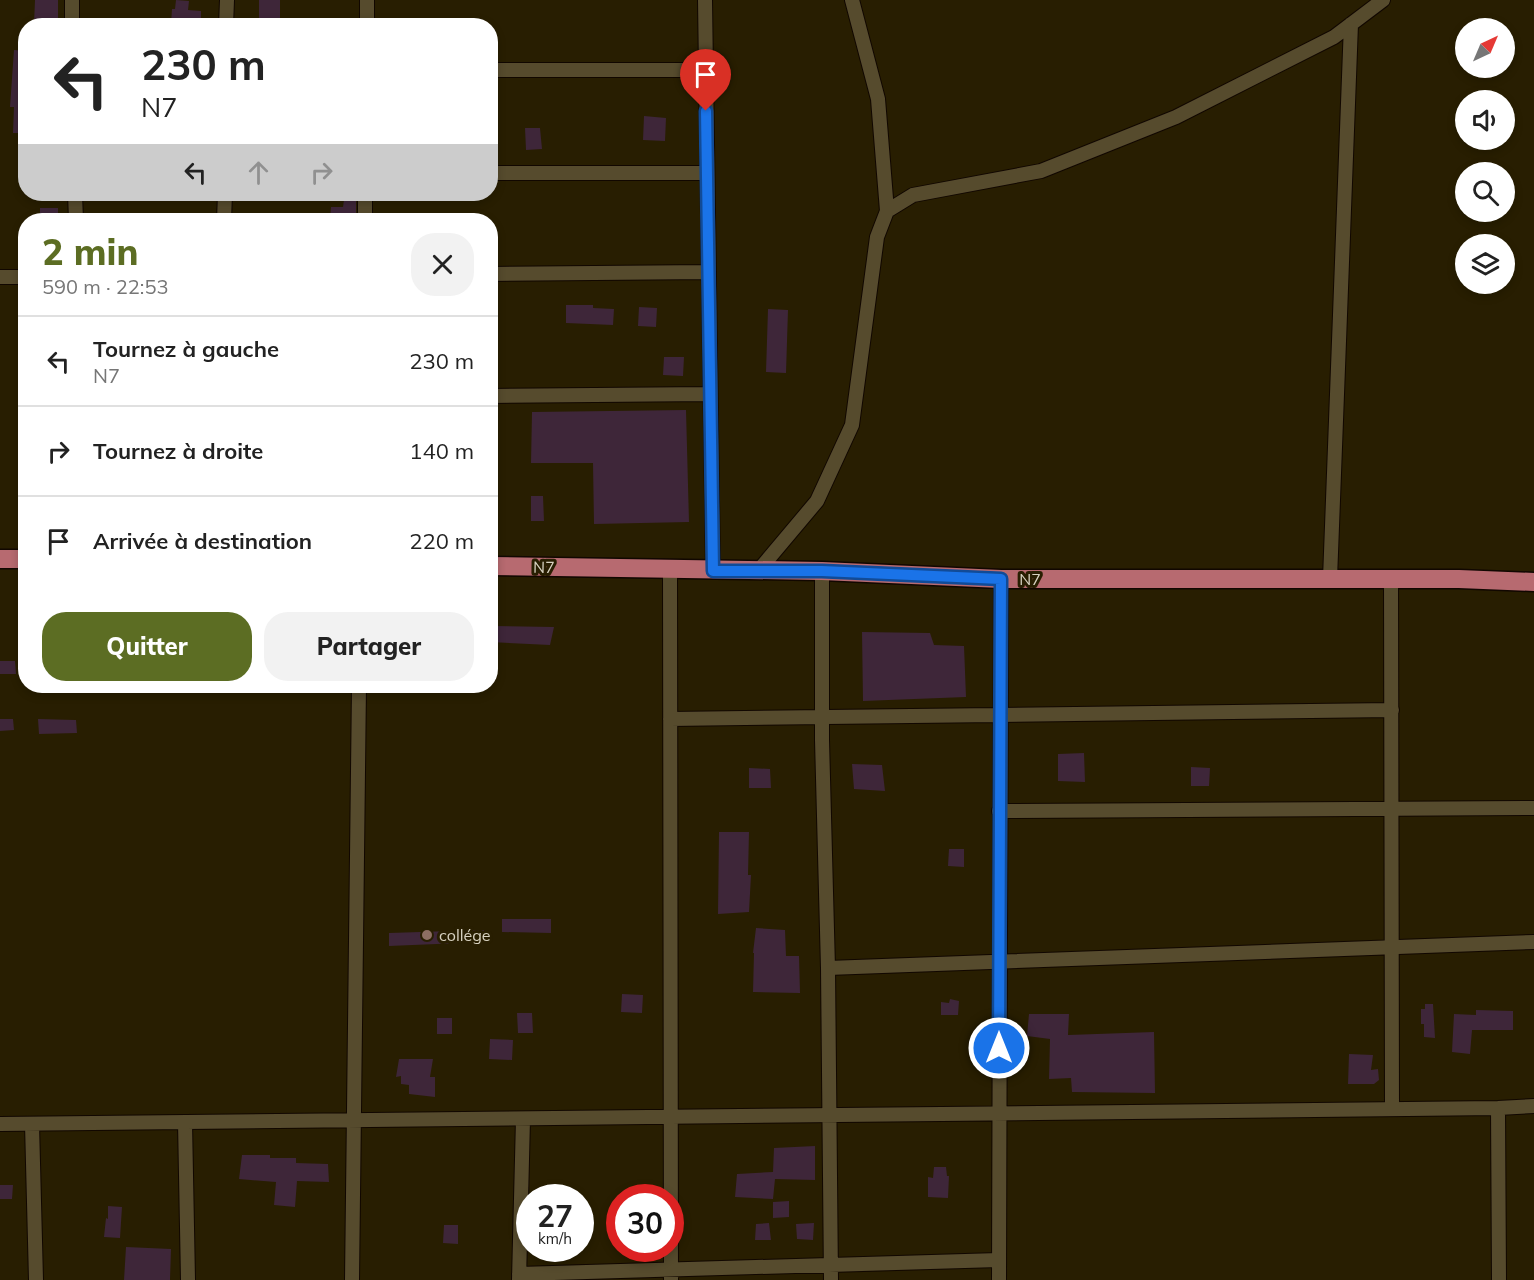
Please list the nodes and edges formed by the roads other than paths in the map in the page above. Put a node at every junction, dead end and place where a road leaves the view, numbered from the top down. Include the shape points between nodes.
1 (72, 0) edge
2 (227, 0) edge
3 (367, 0) edge
4 (705, 0) edge
5 (852, 0) edge
6 (1383, 0) edge
7 (72, 18) edge
8 (226, 18) edge
9 (367, 18) edge
10 (1351, 24) junction
11 (498, 70) edge
12 (706, 70) junction
13 (498, 173) edge
14 (707, 173) junction
15 (887, 211) junction
16 (709, 272) junction
17 (498, 274) edge
18 (0, 277) edge
19 (18, 277) edge
20 (711, 394) junction
21 (498, 396) edge
22 (0, 559) edge
23 (18, 559) edge
24 (498, 566) edge
25 (670, 570) junction
26 (759, 570) junction
27 (713, 571) junction
28 (822, 571) junction
29 (1001, 579) junction
30 (1330, 579) junction
31 (1391, 579) junction
32 (1534, 582) edge
33 (359, 693) edge
34 (1392, 710) junction
35 (1000, 715) junction
36 (822, 717) junction
37 (670, 719) junction
38 (1534, 808) edge
39 (1392, 809) junction
40 (999, 811) junction
41 (1534, 942) edge
42 (1392, 947) junction
43 (998, 962) junction
44 (828, 968) junction
45 (1534, 1106) edge
46 (1498, 1108) junction
47 (1392, 1110) junction
48 (999, 1114) junction
49 (828, 1116) junction
50 (671, 1117) junction
51 (523, 1119) junction
52 (354, 1120) junction
53 (185, 1122) junction
54 (0, 1124) edge
55 (32, 1124) junction
56 (999, 1260) junction
57 (831, 1265) junction
58 (671, 1275) edge
59 (519, 1277) edge
60 (36, 1280) edge
61 (188, 1280) edge
62 (352, 1280) edge
63 (831, 1280) edge
64 (999, 1280) edge
65 (1499, 1280) edge

1 - 7 street
2 - 8 street
3 - 9 street
4 - 12 street
5 - 15 street via 878,99
6 - 10 street
10 - 15 street via 1334,37 1165,121 1041,171 913,195
10 - 30 street
11 - 12 street
12 - 14 street
13 - 14 street
14 - 16 street
15 - 26 street via 877,237 852,425 817,501
16 - 17 street
16 - 20 street
18 - 19 street
20 - 21 street
20 - 27 street
22 - 23 main road
24 - 25 main road, N7
25 - 27 main road, N7
25 - 37 street
26 - 27 main road, N7
26 - 28 main road, N7
28 - 29 main road, N7
28 - 36 street
29 - 30 main road, N7
29 - 35 street
30 - 31 main road, N7
31 - 32 main road, N7
31 - 34 street
33 - 52 street
34 - 35 street
34 - 39 street
35 - 36 street
35 - 40 street
36 - 37 street
36 - 44 street
37 - 50 street
38 - 39 street
39 - 40 street
39 - 42 street
40 - 43 street
41 - 42 street
42 - 43 street
42 - 47 street
43 - 44 street
43 - 48 street
44 - 49 street
45 - 46 street
46 - 47 street
46 - 65 street
47 - 48 street
48 - 49 street
48 - 56 street
49 - 50 street
49 - 57 street
50 - 51 street
50 - 58 street
51 - 52 street
51 - 59 street
52 - 53 street
52 - 62 street
53 - 55 street
53 - 61 street
54 - 55 street
55 - 60 street
56 - 57 street
56 - 64 street
57 - 58 street
57 - 63 street
58 - 59 street

